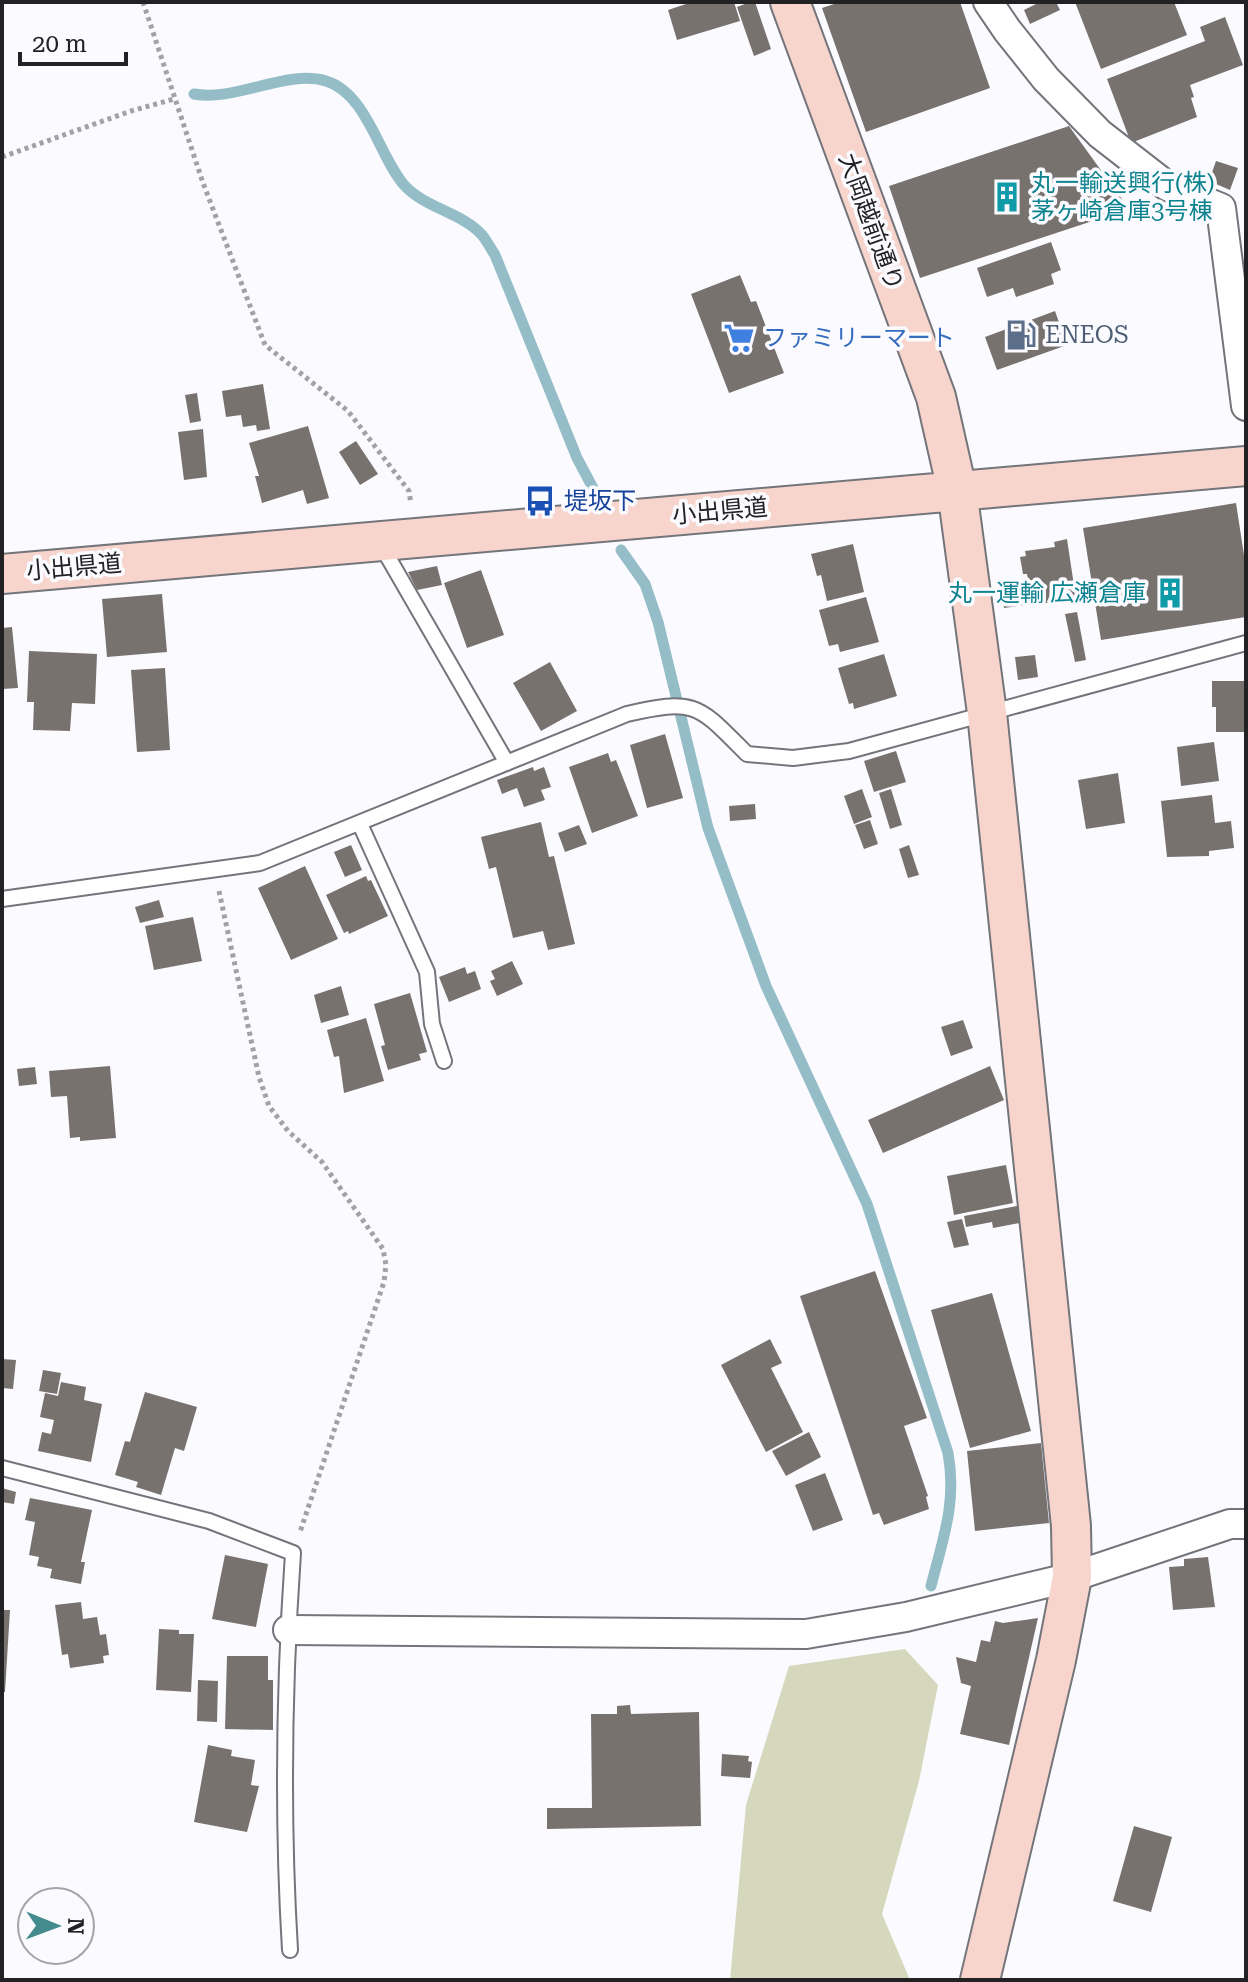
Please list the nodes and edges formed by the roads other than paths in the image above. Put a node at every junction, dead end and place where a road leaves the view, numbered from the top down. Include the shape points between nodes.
1 (790, 2) edge
2 (988, 2) edge
3 (1234, 207) edge
4 (1246, 406) edge
5 (1246, 466) edge
6 (957, 490) junction
7 (378, 540) junction
8 (2, 574) edge
9 (1246, 643) edge
10 (987, 713) junction
11 (507, 763) junction
12 (360, 824) junction
13 (2, 899) edge
14 (444, 1061) dead end
15 (2, 1468) edge
16 (1246, 1524) edge
17 (1072, 1577) junction
18 (288, 1630) junction
19 (290, 1950) dead end
20 (980, 1980) edge

1 - 6 street, 大岡越前通り via 936,397
2 - 3 street via 1046,79 1100,134 1167,186
3 - 4 street
5 - 6 street, 小出県道
6 - 7 street, 小出県道
6 - 10 street, 大岡越前通り
7 - 8 street, 小出県道
7 - 11 lane
9 - 10 lane
10 - 11 lane via 849,751 793,758 747,754 697,709 661,706 627,714
10 - 17 street, 大岡越前通り
11 - 12 lane
12 - 13 lane via 260,863
12 - 14 lane via 427,972 432,1024
15 - 18 lane via 209,1521 293,1553
16 - 17 street via 1230,1524
17 - 18 street via 906,1617 806,1634
17 - 20 street, 大岡越前通り
18 - 19 lane via 284,1862

